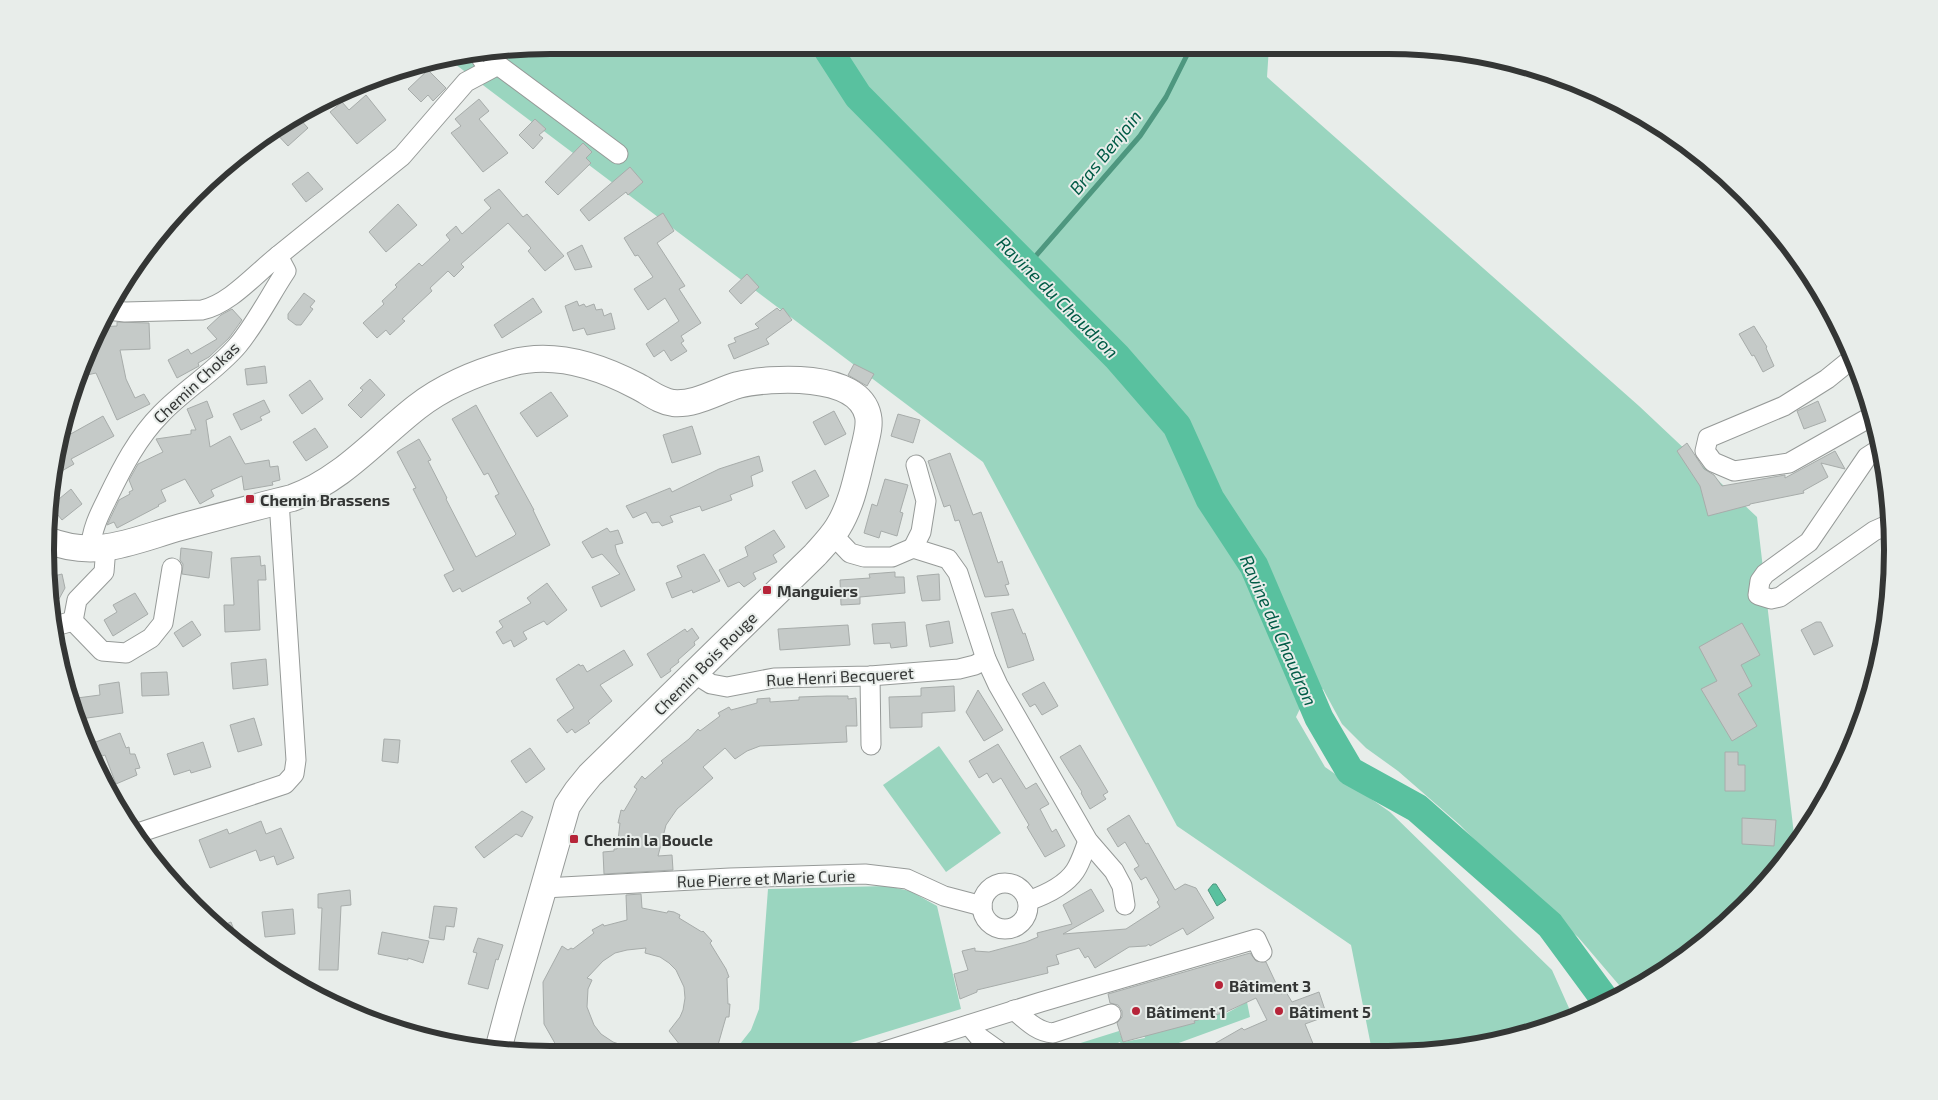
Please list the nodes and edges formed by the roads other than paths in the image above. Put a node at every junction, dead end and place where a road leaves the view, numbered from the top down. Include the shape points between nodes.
1 (476, 59) edge
2 (484, 72) junction
3 (618, 154) dead end
4 (278, 256) junction
5 (115, 311) edge
6 (1847, 363) edge
7 (1866, 419) edge
8 (1875, 452) edge
9 (916, 465) dead end
10 (280, 501) junction
11 (1883, 527) edge
12 (54, 542) edge
13 (841, 544) junction
14 (98, 547) junction
15 (913, 548) junction
16 (172, 568) dead end
17 (73, 621) junction
18 (60, 625) edge
19 (986, 659) junction
20 (696, 674) junction
21 (870, 676) junction
22 (871, 745) dead end
23 (141, 832) edge
24 (1088, 841) junction
25 (544, 888) junction
26 (1028, 901) junction
27 (1125, 905) dead end
28 (982, 906) junction
29 (1262, 952) dead end
30 (1014, 1010) junction
31 (1111, 1014) dead end
32 (969, 1025) junction
33 (500, 1043) edge
34 (902, 1046) edge
35 (992, 1046) edge

1 - 2 lane
2 - 3 street via 498,65
2 - 4 street via 466,82 402,156
4 - 5 street via 214,308
4 - 14 street, Chemin Chokas via 286,271 246,334 227,356 162,412 143,435 98,519 91,540
6 - 7 street via 1784,406 1708,438 1705,450 1713,462 1734,471 1789,462
8 - 11 street via 1867,457 1809,542 1765,574 1760,581 1758,595 1771,599 1780,597
9 - 15 street via 926,501 921,532
10 - 13 street, Chemin Bois Rouge via 311,491 335,476 429,399 472,376 513,362 550,359 586,364 673,403 692,401 745,384 796,380 823,383 851,394 864,406 868,416 868,434 846,511
10 - 14 street, Chemin Bois Rouge via 121,546
10 - 23 street via 296,760 294,774 285,784
12 - 14 street, Chemin Bois Rouge via 74,547
13 - 15 street via 864,557 892,556
13 - 20 street, Chemin Bois Rouge via 816,555
14 - 17 street via 104,572 77,600
15 - 19 street via 948,559 958,574
16 - 17 street via 163,623 151,638 126,653 102,651
17 - 18 street
19 - 21 street, Rue Henri Becqueret via 960,670
19 - 24 street
20 - 21 street, Rue Henri Becqueret via 711,684 727,687 774,678
20 - 25 street, Chemin Bois Rouge via 576,791 567,806
21 - 22 street
24 - 26 street via 1076,871 1066,881
24 - 27 street via 1114,871 1122,886
25 - 28 street, Rue Pierre et Marie Curie via 864,874 908,879 944,896
25 - 33 street, Chemin Bois Rouge
26 - 28 street via 1014,884 1003,883 992,887
26 - 28 street via 1028,912 1023,922 1002,930 984,917
29 - 30 street via 1256,940
30 - 31 street via 1036,1028 1053,1033
30 - 32 street
32 - 34 street
32 - 35 street

